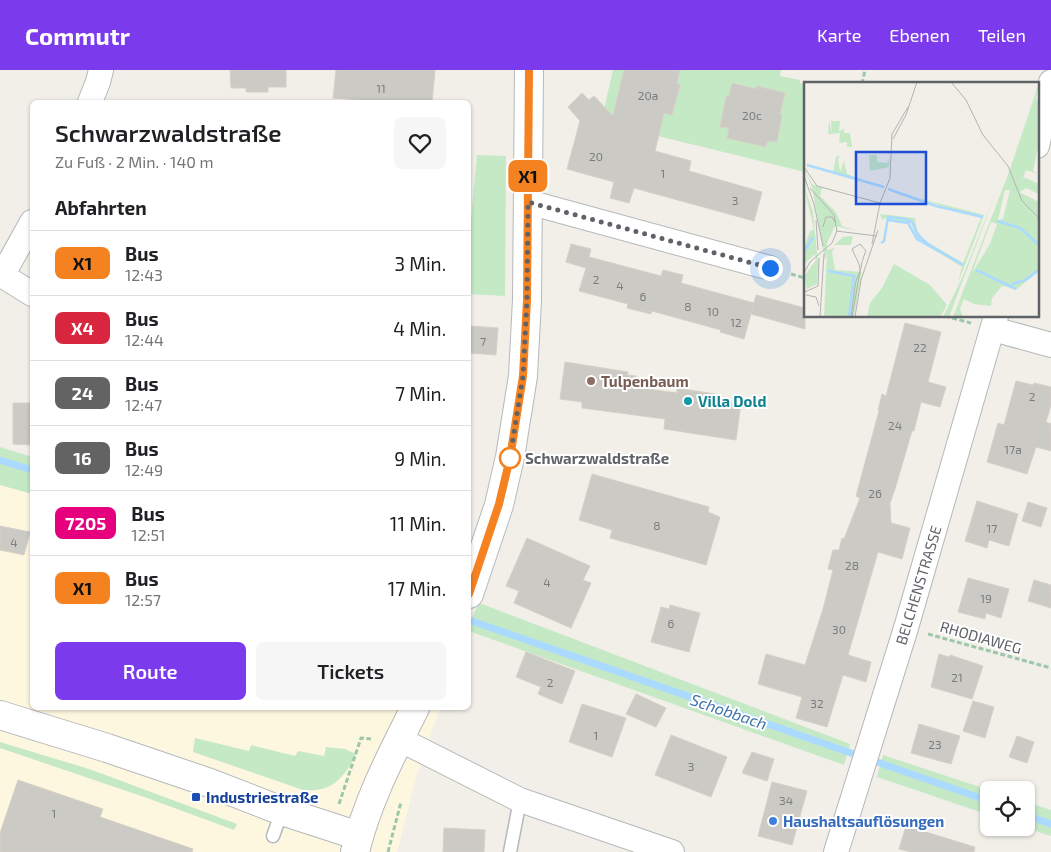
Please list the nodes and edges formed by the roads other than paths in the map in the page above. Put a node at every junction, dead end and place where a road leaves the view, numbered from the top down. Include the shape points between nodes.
1 (100, 70) edge
2 (529, 70) edge
3 (1051, 82) edge
4 (91, 100) edge
5 (1038, 141) edge
6 (528, 202) junction
7 (30, 225) edge
8 (770, 268) dead end
9 (1, 275) edge
10 (30, 293) edge
11 (995, 323) edge
12 (1051, 346) edge
13 (471, 588) edge
14 (414, 710) edge
15 (0, 714) edge
16 (399, 739) junction
17 (520, 800) junction
18 (357, 844) edge
19 (637, 847) edge
20 (510, 852) edge
21 (672, 852) edge
22 (836, 852) edge

1 - 4 street
2 - 6 street
3 - 5 street
6 - 8 street
6 - 13 street via 523,376 499,504
7 - 9 street
9 - 10 street
11 - 12 street
11 - 22 street, BELCHENSTRASSE via 906,628
14 - 16 street
15 - 18 street via 169,769 278,824
16 - 17 street
16 - 18 street via 378,783
17 - 19 street
17 - 20 lane
19 - 21 street

